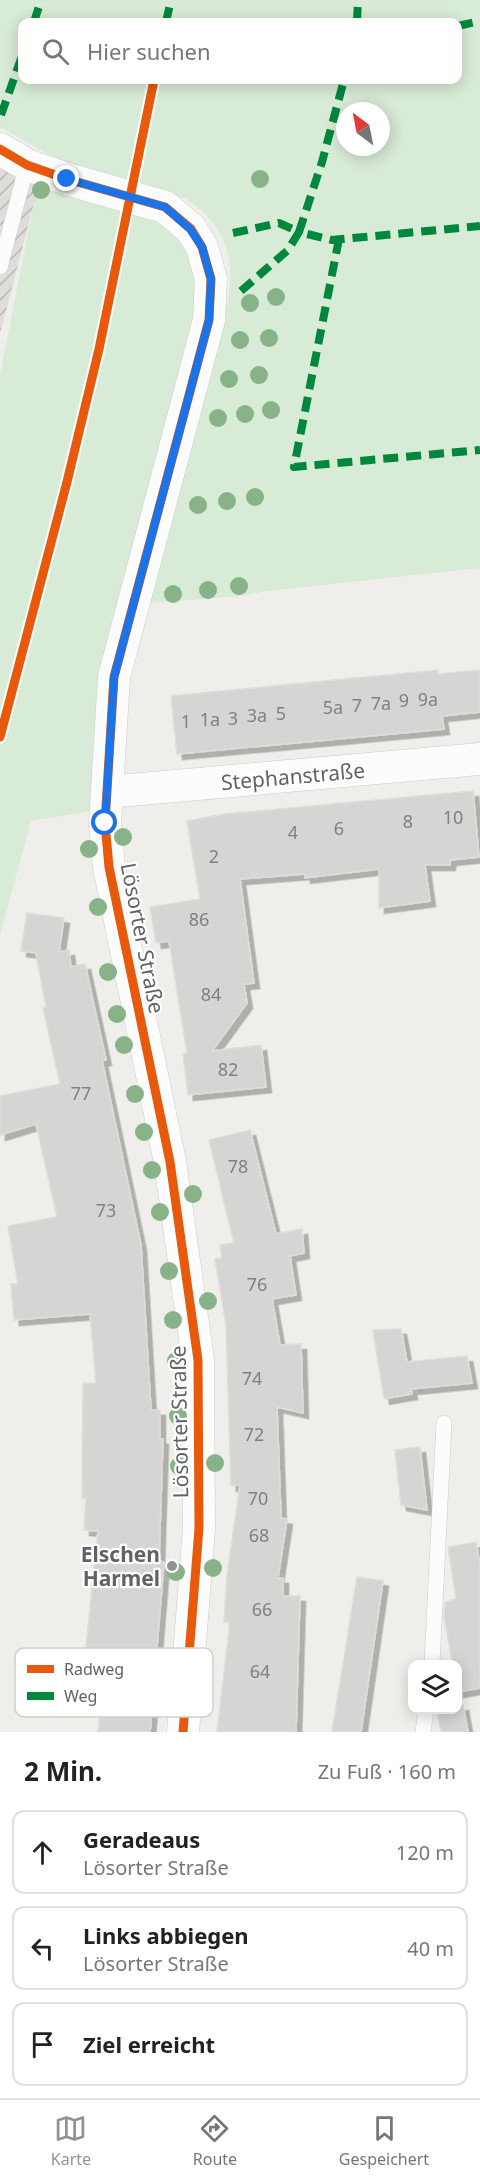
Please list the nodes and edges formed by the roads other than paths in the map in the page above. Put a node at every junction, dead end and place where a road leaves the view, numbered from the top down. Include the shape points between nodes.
1 (0, 149) edge
2 (27, 165) junction
3 (0, 267) edge
4 (480, 759) edge
5 (107, 792) junction
6 (444, 1424) dead end
7 (190, 1648) edge
8 (432, 1660) edge
9 (425, 1714) edge
10 (184, 1717) edge
11 (183, 1732) edge
12 (423, 1732) edge

1 - 2 street, Lösorter Straße
2 - 3 lane
2 - 5 street, Lösorter Straße via 165,207 190,229 202,247 211,279 209,320 114,677
4 - 5 street, Stephanstraße
5 - 7 street, Lösorter Straße via 109,867 170,1162 198,1360 199,1528
6 - 8 lane
9 - 12 lane
10 - 11 street, Lösorter Straße

